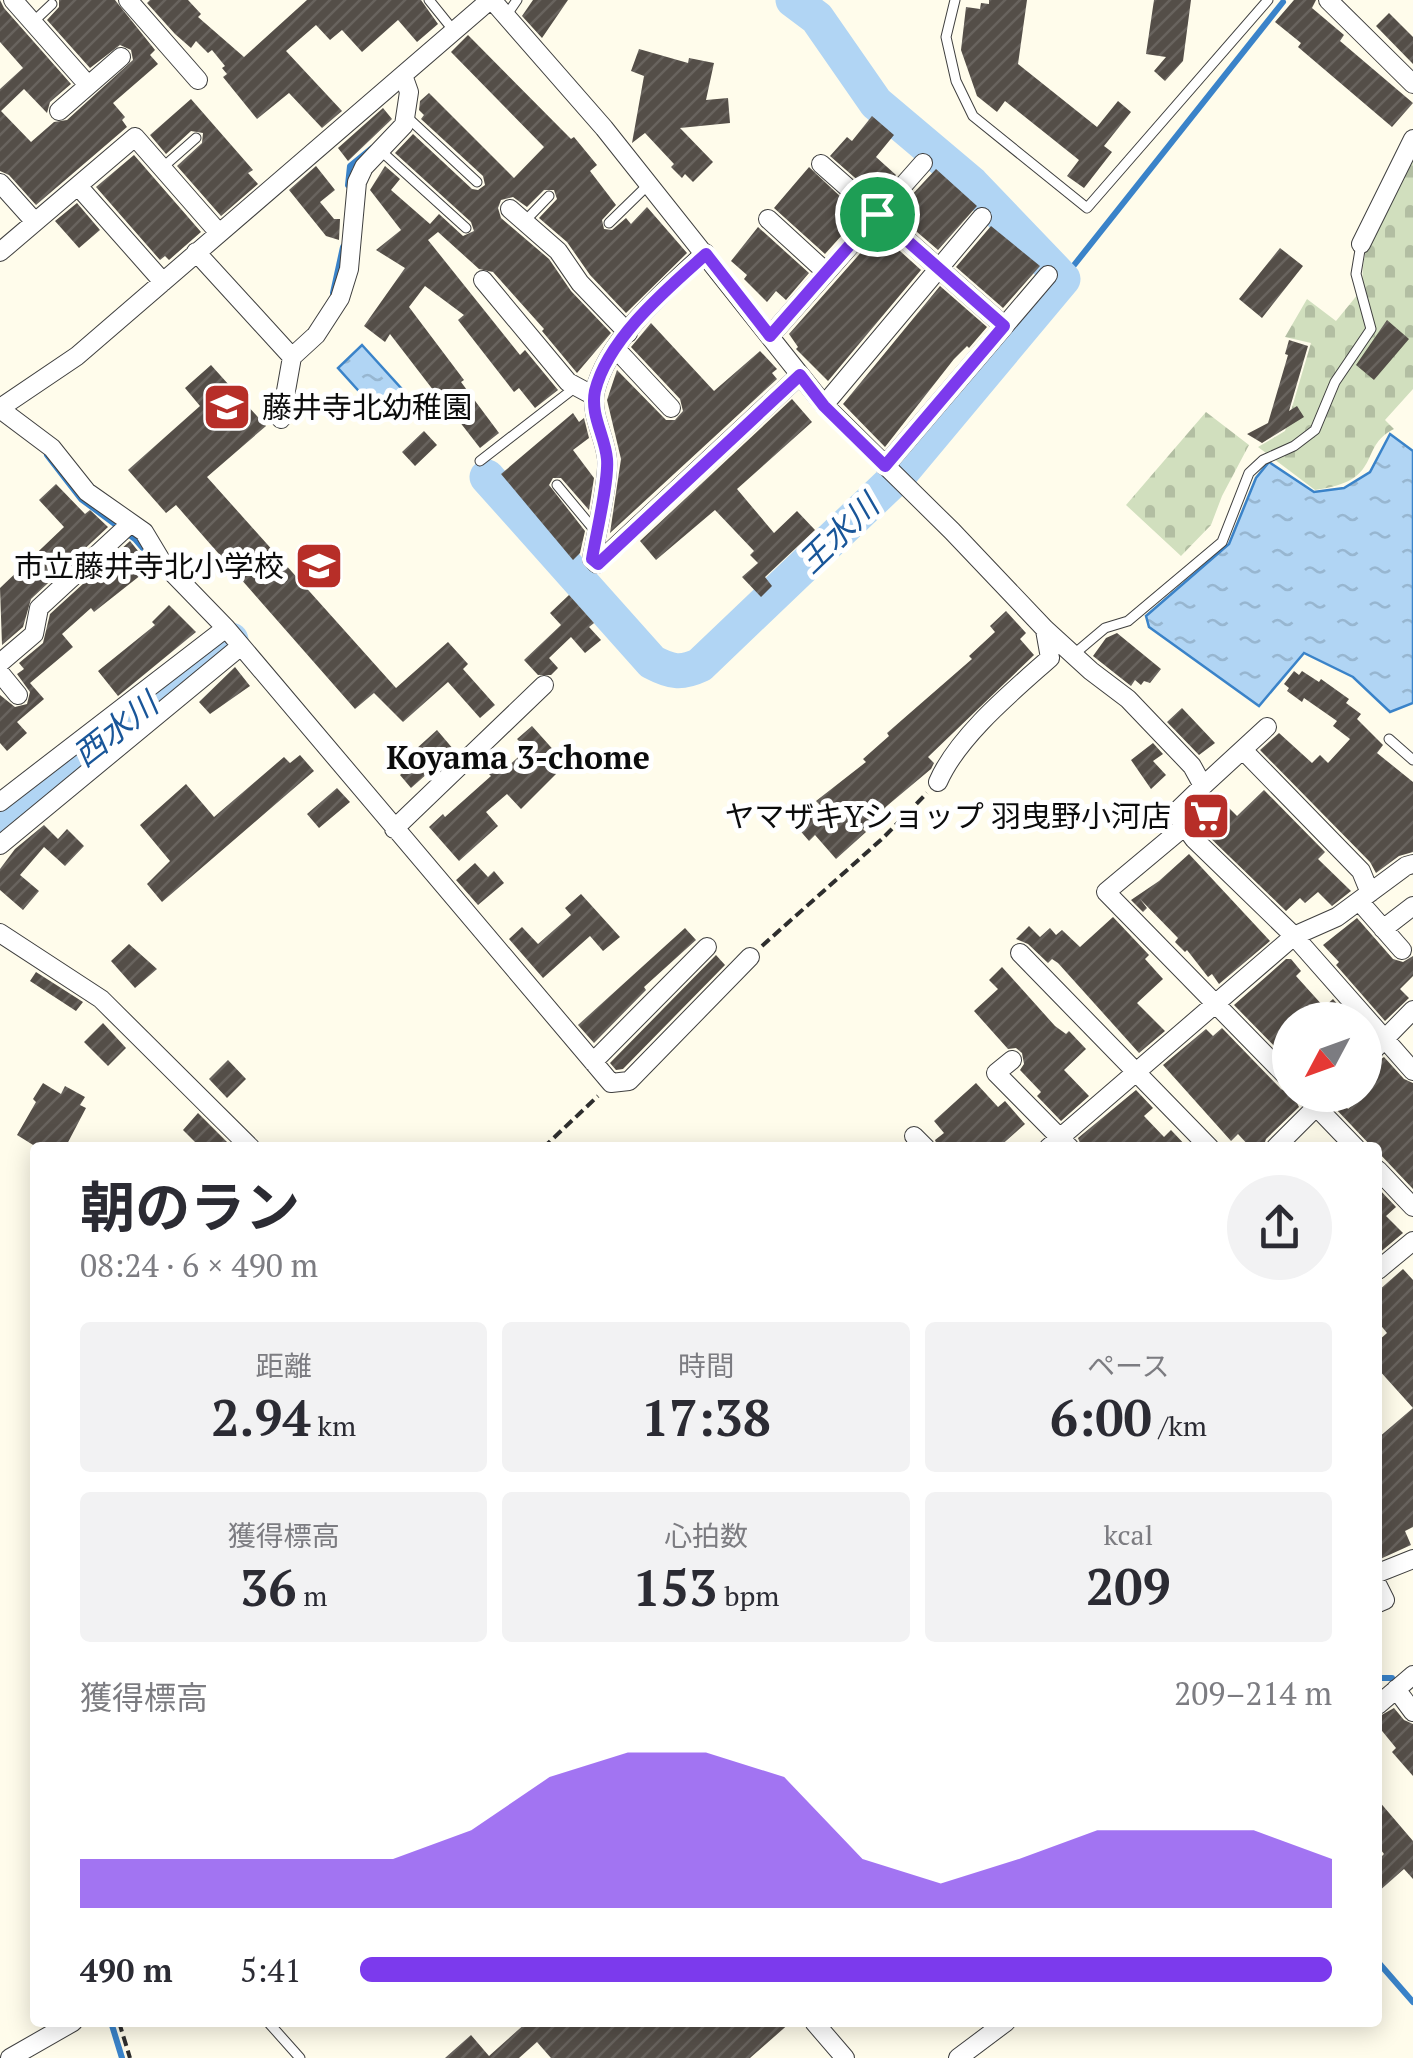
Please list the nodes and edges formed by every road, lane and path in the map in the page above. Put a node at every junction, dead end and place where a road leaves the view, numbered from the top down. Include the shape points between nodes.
1 (12, 0) edge
2 (128, 0) edge
3 (429, 0) edge
4 (491, 0) edge
5 (955, 0) edge
6 (1268, 0) edge
7 (1328, 0) edge
8 (52, 4) dead end
9 (512, 8) edge
10 (33, 22) junction
11 (454, 30) junction
12 (121, 58) dead end
13 (403, 75) junction
14 (198, 80) dead end
15 (1413, 84) edge
16 (88, 85) junction
17 (59, 111) dead end
18 (407, 116) junction
19 (196, 138) dead end
20 (1413, 138) edge
21 (381, 152) junction
22 (923, 163) dead end
23 (822, 164) dead end
24 (162, 168) junction
25 (477, 182) dead end
26 (0, 183) edge
27 (649, 184) junction
28 (78, 186) junction
29 (548, 196) dead end
30 (510, 210) dead end
31 (877, 214) junction
32 (982, 217) dead end
33 (768, 218) dead end
34 (35, 222) junction
35 (524, 222) junction
36 (610, 223) dead end
37 (466, 228) dead end
38 (219, 233) junction
39 (1361, 244) joint
40 (0, 252) edge
41 (196, 252) junction
42 (706, 254) junction
43 (940, 268) junction
44 (826, 272) junction
45 (1048, 275) dead end
46 (483, 280) dead end
47 (162, 282) junction
48 (1004, 326) junction
49 (628, 333) junction
50 (770, 336) junction
51 (616, 350) junction
52 (292, 358) junction
53 (800, 375) junction
54 (586, 391) junction
55 (824, 406) junction
56 (0, 408) edge
57 (672, 408) dead end
58 (281, 419) dead end
59 (480, 461) dead end
60 (885, 466) junction
61 (556, 485) dead end
62 (131, 523) junction
63 (596, 532) junction
64 (226, 628) junction
65 (1045, 629) junction
66 (241, 646) junction
67 (1073, 655) junction
68 (0, 663) edge
69 (0, 673) edge
70 (544, 685) dead end
71 (18, 694) dead end
72 (1267, 727) dead end
73 (1389, 738) dead end
74 (1243, 750) junction
75 (1413, 760) edge
76 (938, 782) joint
77 (1204, 786) junction
78 (0, 802) edge
79 (1185, 826) junction
80 (394, 829) junction
81 (0, 845) edge
82 (1413, 864) edge
83 (1364, 897) junction
84 (1413, 906) edge
85 (1383, 929) junction
86 (0, 934) edge
87 (1294, 936) junction
88 (707, 947) dead end
89 (1402, 950) dead end
90 (1020, 954) dead end
91 (750, 957) joint
92 (1214, 1004) junction
93 (1413, 1010) edge
94 (1385, 1040) junction
95 (1382, 1043) edge
96 (1012, 1060) dead end
97 (593, 1062) junction
98 (1272, 1062) edge
99 (1413, 1071) edge
100 (1136, 1072) junction
101 (612, 1083) junction
102 (1305, 1112) edge
103 (1327, 1112) edge
104 (246, 1142) edge
105 (549, 1142) edge
106 (1057, 1142) edge
107 (1061, 1142) edge
108 (1204, 1142) edge
109 (1280, 1142) edge
110 (1351, 1142) edge
111 (1382, 1174) edge
112 (1413, 1207) edge
113 (1410, 1250) edge
114 (1382, 1268) edge
115 (1413, 1559) edge
116 (1382, 1571) edge
117 (1413, 1676) edge
118 (1396, 1689) junction
119 (1382, 1701) edge
120 (1413, 1712) edge
121 (64, 2027) edge
122 (121, 2027) edge
123 (272, 2027) edge
124 (818, 2027) edge
125 (999, 2027) edge
126 (10, 2058) edge
127 (130, 2058) edge
128 (300, 2058) edge
129 (844, 2058) edge
130 (958, 2058) edge

1 - 10 street
2 - 14 street
3 - 11 lane
4 - 9 street
4 - 11 street
5 - 6 lane via 946,37 956,81 974,116 1087,208
7 - 15 street
8 - 10 lane
9 - 27 street
10 - 16 street
11 - 13 street
12 - 16 street
13 - 18 street
13 - 38 street
16 - 17 street
18 - 21 street
18 - 25 lane
19 - 24 lane
20 - 39 street
21 - 37 lane
21 - 52 street via 357,182 340,298
22 - 31 street
23 - 31 street
24 - 28 street via 135,137
24 - 38 street
26 - 34 street
27 - 36 lane
27 - 42 street
28 - 34 street
28 - 47 street
29 - 35 lane
30 - 35 street
31 - 43 street
31 - 44 street
32 - 43 street
33 - 44 street
34 - 40 street
35 - 49 street
38 - 41 street
39 - 67 lane via 1356,274 1371,329 1335,382 1316,430 1249,474 1222,542 1128,621 1104,628
41 - 47 street
41 - 52 street
42 - 49 street
42 - 50 street
43 - 48 street
43 - 55 street
44 - 50 street
45 - 48 street
46 - 54 street via 568,382
47 - 56 street via 77,356
48 - 60 street
49 - 51 street
50 - 53 street
51 - 54 street
51 - 57 street
52 - 58 street
53 - 55 street
53 - 63 street via 598,564 592,559
54 - 59 lane
54 - 63 street via 607,459
55 - 60 street
56 - 62 street via 52,448 87,492
60 - 65 street
61 - 63 lane
62 - 64 street
62 - 68 street via 39,608 34,634
64 - 66 street
64 - 78 street
65 - 67 street
65 - 76 street via 1050,658 1002,701
66 - 80 street
66 - 81 street
67 - 77 street via 1128,699
69 - 71 street
70 - 80 street
72 - 74 street
73 - 75 lane
74 - 77 street
74 - 83 street via 1361,871
76 - 91 path
77 - 79 street via 1175,814
79 - 87 street
79 - 92 street via 1106,892
80 - 97 street
82 - 83 street
83 - 85 street
83 - 87 street
84 - 85 street
85 - 89 street
86 - 104 street via 102,1000
87 - 92 street
87 - 94 street
88 - 97 street
90 - 100 street
91 - 101 street via 629,1081
92 - 98 street
92 - 100 street
93 - 94 street
94 - 95 street
94 - 99 street
96 - 106 street via 996,1073
97 - 101 street
100 - 107 street
100 - 108 street
101 - 105 path
102 - 109 street
103 - 110 street
111 - 112 street
113 - 114 street
115 - 116 street
117 - 118 street
118 - 119 street
118 - 120 street
121 - 126 street
122 - 127 path
123 - 128 lane
124 - 129 street
125 - 130 street

